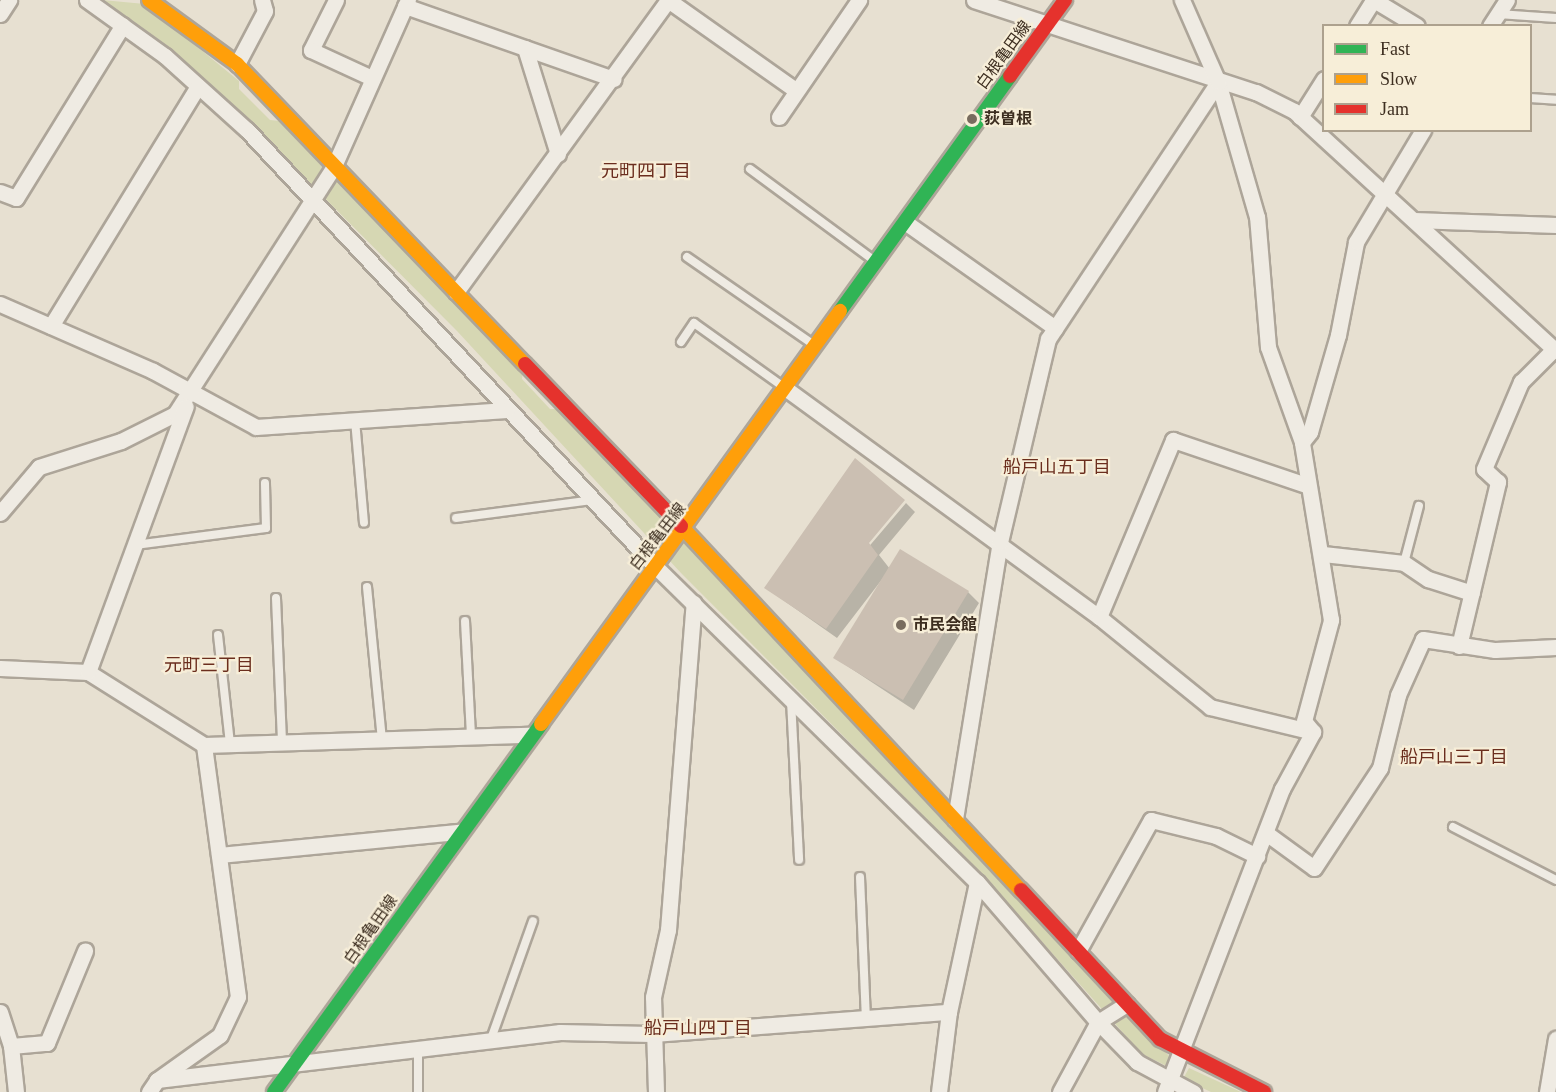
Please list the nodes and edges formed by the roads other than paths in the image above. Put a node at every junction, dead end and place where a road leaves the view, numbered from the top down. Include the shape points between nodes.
1 (9, 0) edge
2 (87, 0) edge
3 (149, 0) edge
4 (262, 0) edge
5 (336, 0) edge
6 (668, 0) edge
7 (859, 0) edge
8 (974, 0) edge
9 (1065, 0) edge
10 (1182, 0) edge
11 (1373, 0) edge
12 (1507, 0) edge
13 (406, 3) edge
14 (0, 14) edge
15 (1556, 18) edge
16 (1493, 20) edge
17 (1358, 24) edge
18 (1414, 24) edge
19 (123, 26) junction
20 (1045, 26) junction
21 (525, 48) junction
22 (237, 64) junction
23 (372, 78) junction
24 (614, 79) junction
25 (1322, 81) edge
26 (1218, 82) junction
27 (198, 86) junction
28 (794, 89) junction
29 (1532, 98) edge
30 (1556, 100) edge
31 (779, 117) dead end
32 (1300, 117) junction
33 (1423, 132) edge
34 (558, 154) junction
35 (334, 166) junction
36 (750, 169) dead end
37 (0, 192) edge
38 (1384, 193) junction
39 (313, 197) junction
40 (1414, 220) junction
41 (904, 222) junction
42 (1556, 225) edge
43 (687, 257) dead end
44 (876, 261) junction
45 (456, 292) junction
46 (0, 304) edge
47 (51, 326) junction
48 (1055, 327) junction
49 (681, 342) dead end
50 (815, 346) junction
51 (1555, 350) edge
52 (785, 388) junction
53 (192, 392) junction
54 (506, 410) junction
55 (355, 420) junction
56 (1302, 442) junction
57 (265, 483) dead end
58 (1306, 485) junction
59 (592, 500) junction
60 (1419, 506) dead end
61 (0, 513) edge
62 (456, 518) dead end
63 (364, 523) dead end
64 (685, 530) junction
65 (1000, 542) junction
66 (135, 545) junction
67 (1323, 554) junction
68 (1404, 563) junction
69 (656, 566) junction
70 (367, 587) dead end
71 (1472, 593) junction
72 (276, 597) dead end
73 (694, 603) junction
74 (1099, 617) junction
75 (465, 621) dead end
76 (218, 635) dead end
77 (1460, 646) junction
78 (1556, 647) edge
79 (0, 668) edge
80 (88, 672) junction
81 (790, 699) junction
82 (1313, 732) junction
83 (529, 735) junction
84 (471, 737) junction
85 (382, 739) junction
86 (282, 742) junction
87 (230, 744) junction
88 (204, 745) junction
89 (955, 819) junction
90 (1453, 827) dead end
91 (460, 832) junction
92 (1266, 833) junction
93 (219, 855) junction
94 (1257, 856) junction
95 (799, 860) dead end
96 (860, 877) dead end
97 (1556, 879) edge
98 (977, 882) junction
99 (533, 921) dead end
100 (85, 951) dead end
101 (1078, 951) junction
102 (1127, 1004) junction
103 (0, 1012) edge
104 (950, 1012) junction
105 (866, 1018) junction
106 (1098, 1022) junction
107 (652, 1034) junction
108 (491, 1039) junction
109 (1556, 1039) edge
110 (11, 1046) junction
111 (418, 1048) junction
112 (1182, 1053) junction
113 (297, 1063) junction
114 (153, 1086) edge
115 (1168, 1087) edge
116 (16, 1092) edge
117 (274, 1092) edge
118 (418, 1092) edge
119 (656, 1092) edge
120 (939, 1092) edge
121 (1060, 1092) edge
122 (1193, 1092) edge
123 (1264, 1092) edge
124 (1547, 1092) edge

1 - 14 street
2 - 19 street
3 - 22 street
4 - 22 street via 265,11
5 - 23 street via 311,50
6 - 24 street
6 - 28 street
7 - 28 street
8 - 20 street
9 - 20 street, 白根亀田線
10 - 26 street
11 - 17 street
11 - 18 street
12 - 16 street
13 - 21 street
13 - 23 street
15 - 16 lane
19 - 27 street
19 - 37 street via 16,198
20 - 26 street
20 - 41 street, 白根亀田線
21 - 24 street
21 - 34 street
22 - 35 street
23 - 35 street
24 - 34 street
25 - 32 street
26 - 32 street via 1256,92
26 - 48 street
26 - 56 street via 1257,217 1268,347
27 - 39 street
27 - 47 street
28 - 31 street
29 - 30 lane
32 - 38 street
33 - 38 street
34 - 45 street
35 - 39 street
35 - 45 street
36 - 44 lane
38 - 40 street
38 - 56 street via 1356,242 1338,335 1310,432
39 - 53 street
39 - 54 street
40 - 42 street
40 - 51 street
41 - 44 street, 白根亀田線
41 - 48 street
43 - 50 lane
44 - 50 street, 白根亀田線
45 - 64 street
46 - 47 street
47 - 53 street
48 - 65 street via 1048,339
49 - 52 lane via 694,324
50 - 52 street, 白根亀田線
51 - 71 street via 1521,382 1484,469 1498,482
52 - 64 street, 白根亀田線
52 - 65 street
53 - 55 street via 256,427
53 - 61 street via 175,414 121,441 39,467
53 - 66 street
54 - 55 street
54 - 59 street
55 - 63 lane
56 - 58 street
57 - 66 lane via 266,528
58 - 67 street
58 - 74 street via 1173,440
59 - 62 lane
59 - 69 street
60 - 68 lane
64 - 69 street, 白根亀田線
64 - 89 street
65 - 74 street
65 - 89 street
66 - 80 street
67 - 68 street
67 - 82 street via 1331,620 1304,721
68 - 71 street via 1428,579
69 - 73 street
69 - 83 street, 白根亀田線
70 - 85 lane
71 - 77 street
72 - 86 lane
73 - 81 street
73 - 107 street via 668,930 653,997
74 - 82 street via 1210,707
75 - 84 lane
76 - 87 lane
77 - 78 street
77 - 92 street via 1423,639 1398,695 1380,768 1314,868
79 - 80 street
80 - 88 street
81 - 95 lane
81 - 98 street
82 - 92 street
83 - 84 street
83 - 91 street, 白根亀田線
84 - 85 street
85 - 86 street
86 - 87 street
87 - 88 street
88 - 93 street
89 - 101 street
90 - 97 lane
91 - 93 street
91 - 113 street, 白根亀田線
92 - 94 street
93 - 114 street via 238,997 220,1035
94 - 101 street via 1216,836 1151,820
94 - 112 street
96 - 105 lane
98 - 104 street
98 - 106 street
99 - 108 lane
100 - 110 street via 47,1042
101 - 102 street
102 - 106 street
102 - 112 street via 1160,1039
103 - 110 street
104 - 105 street
104 - 120 street
105 - 107 street
106 - 115 street
106 - 121 street
107 - 108 street via 560,1032
107 - 119 street
108 - 111 street
109 - 124 street
110 - 116 street
111 - 113 street
111 - 118 lane
112 - 115 street
112 - 123 street
113 - 114 street
113 - 117 street, 白根亀田線
115 - 122 street

